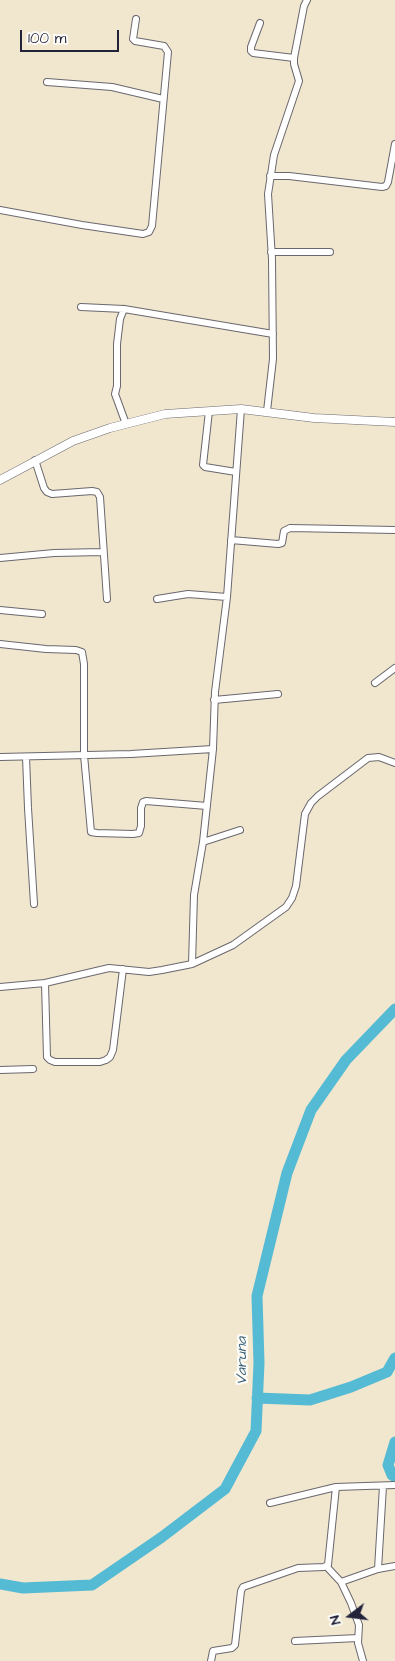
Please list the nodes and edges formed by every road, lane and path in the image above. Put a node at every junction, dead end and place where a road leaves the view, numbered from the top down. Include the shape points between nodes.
1 (307, 0) edge
2 (136, 19) dead end
3 (260, 23) dead end
4 (294, 58) junction
5 (46, 82) dead end
6 (163, 99) junction
7 (395, 144) edge
8 (270, 176) junction
9 (0, 210) edge
10 (271, 252) junction
11 (330, 252) dead end
12 (81, 307) dead end
13 (124, 309) junction
14 (272, 334) junction
15 (241, 409) junction
16 (209, 410) junction
17 (267, 411) junction
18 (395, 422) edge
19 (126, 424) junction
20 (35, 460) junction
21 (236, 472) junction
22 (0, 480) edge
23 (395, 530) edge
24 (231, 540) junction
25 (103, 552) junction
26 (0, 558) edge
27 (227, 597) junction
28 (107, 599) dead end
29 (157, 599) dead end
30 (0, 610) edge
31 (42, 614) dead end
32 (0, 644) edge
33 (395, 668) edge
34 (376, 683) dead end
35 (278, 694) dead end
36 (214, 700) junction
37 (213, 749) junction
38 (84, 755) junction
39 (0, 757) edge
40 (26, 757) junction
41 (395, 763) edge
42 (206, 806) junction
43 (240, 830) dead end
44 (203, 842) junction
45 (34, 904) dead end
46 (192, 964) junction
47 (123, 969) junction
48 (45, 983) junction
49 (0, 987) edge
50 (0, 1070) edge
51 (33, 1070) dead end
52 (395, 1485) edge
53 (383, 1486) junction
54 (336, 1487) junction
55 (270, 1503) dead end
56 (326, 1566) junction
57 (395, 1566) edge
58 (378, 1569) junction
59 (341, 1582) junction
60 (358, 1638) junction
61 (296, 1641) dead end
62 (211, 1661) edge
63 (363, 1661) edge

1 - 4 street
2 - 6 street via 133,39 164,46 168,52
3 - 4 street via 251,51
4 - 8 street via 300,81 274,155
5 - 6 street via 112,87
6 - 9 street via 149,232 143,234 82,225
7 - 8 street via 386,186
8 - 10 street
10 - 11 street
10 - 14 street
12 - 13 street
13 - 14 street
13 - 19 street via 117,344 115,394
14 - 17 street via 273,359
15 - 16 street
15 - 17 street
15 - 21 street
16 - 19 street via 165,414
16 - 21 street via 203,465
17 - 18 street via 314,418
19 - 20 street via 73,441
20 - 22 street
20 - 25 street via 47,492 97,492
21 - 24 street
23 - 24 street via 290,528 284,531 282,543 278,544
24 - 27 street
25 - 26 street
25 - 28 street
27 - 29 street via 188,594
27 - 36 street
30 - 31 street
32 - 38 street via 82,652
33 - 34 street
35 - 36 street
36 - 37 street
37 - 38 street
37 - 42 street
38 - 40 street
38 - 42 street via 90,829 94,833 139,832 141,808 146,801
39 - 40 street
40 - 45 street
41 - 46 street via 379,757 368,758 318,796 306,814 296,886 286,908 233,946
42 - 44 street
43 - 44 street
44 - 46 street via 194,895
46 - 47 street via 149,972
47 - 48 street via 109,968
47 - 48 street via 113,1050 110,1057 100,1062 55,1062 47,1057
48 - 49 street
50 - 51 street
52 - 53 street
53 - 54 street
53 - 58 street
54 - 55 street
54 - 56 street
56 - 59 street
56 - 62 street via 298,1568 242,1587 236,1645 213,1651
57 - 58 street
58 - 59 street
59 - 60 street via 359,1625
60 - 61 street
60 - 63 street

